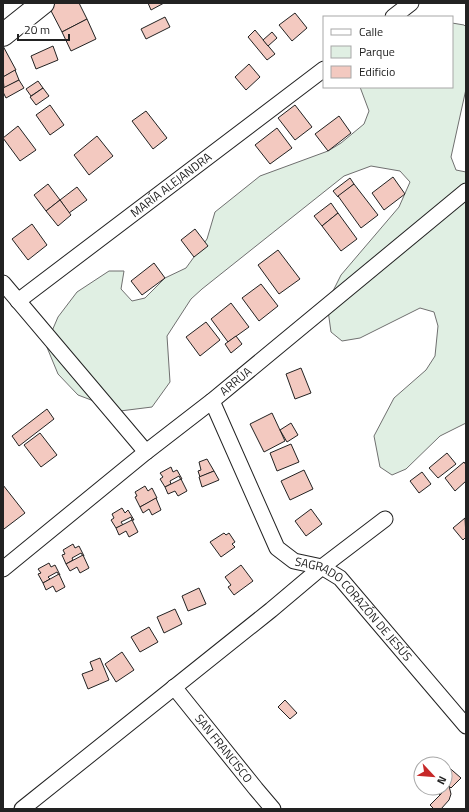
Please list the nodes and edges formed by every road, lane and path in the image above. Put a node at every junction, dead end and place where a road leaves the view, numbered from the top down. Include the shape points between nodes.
1 (43, 3) edge
2 (411, 3) edge
3 (394, 16) edge
4 (3, 35) edge
5 (323, 70) edge
6 (466, 191) edge
7 (3, 283) edge
8 (18, 301) junction
9 (212, 401) junction
10 (146, 452) junction
11 (385, 519) dead end
12 (4, 567) edge
13 (322, 567) junction
14 (174, 687) junction
15 (466, 726) edge
16 (25, 808) edge
17 (273, 809) edge

1 - 4 street
2 - 3 street
5 - 8 street, MARÍA ALEJANDRA
6 - 9 street, ARRÚA
7 - 8 street
8 - 10 street
9 - 10 street, ARRÚA
9 - 13 street, SAGRADO CORAZÓN DE JESÚS via 277,548 294,561
10 - 12 street, ARRÚA
11 - 13 street
13 - 14 street
13 - 15 street, SAGRADO CORAZÓN DE JESÚS via 340,578
14 - 16 street
14 - 17 street, SAN FRANCISCO

